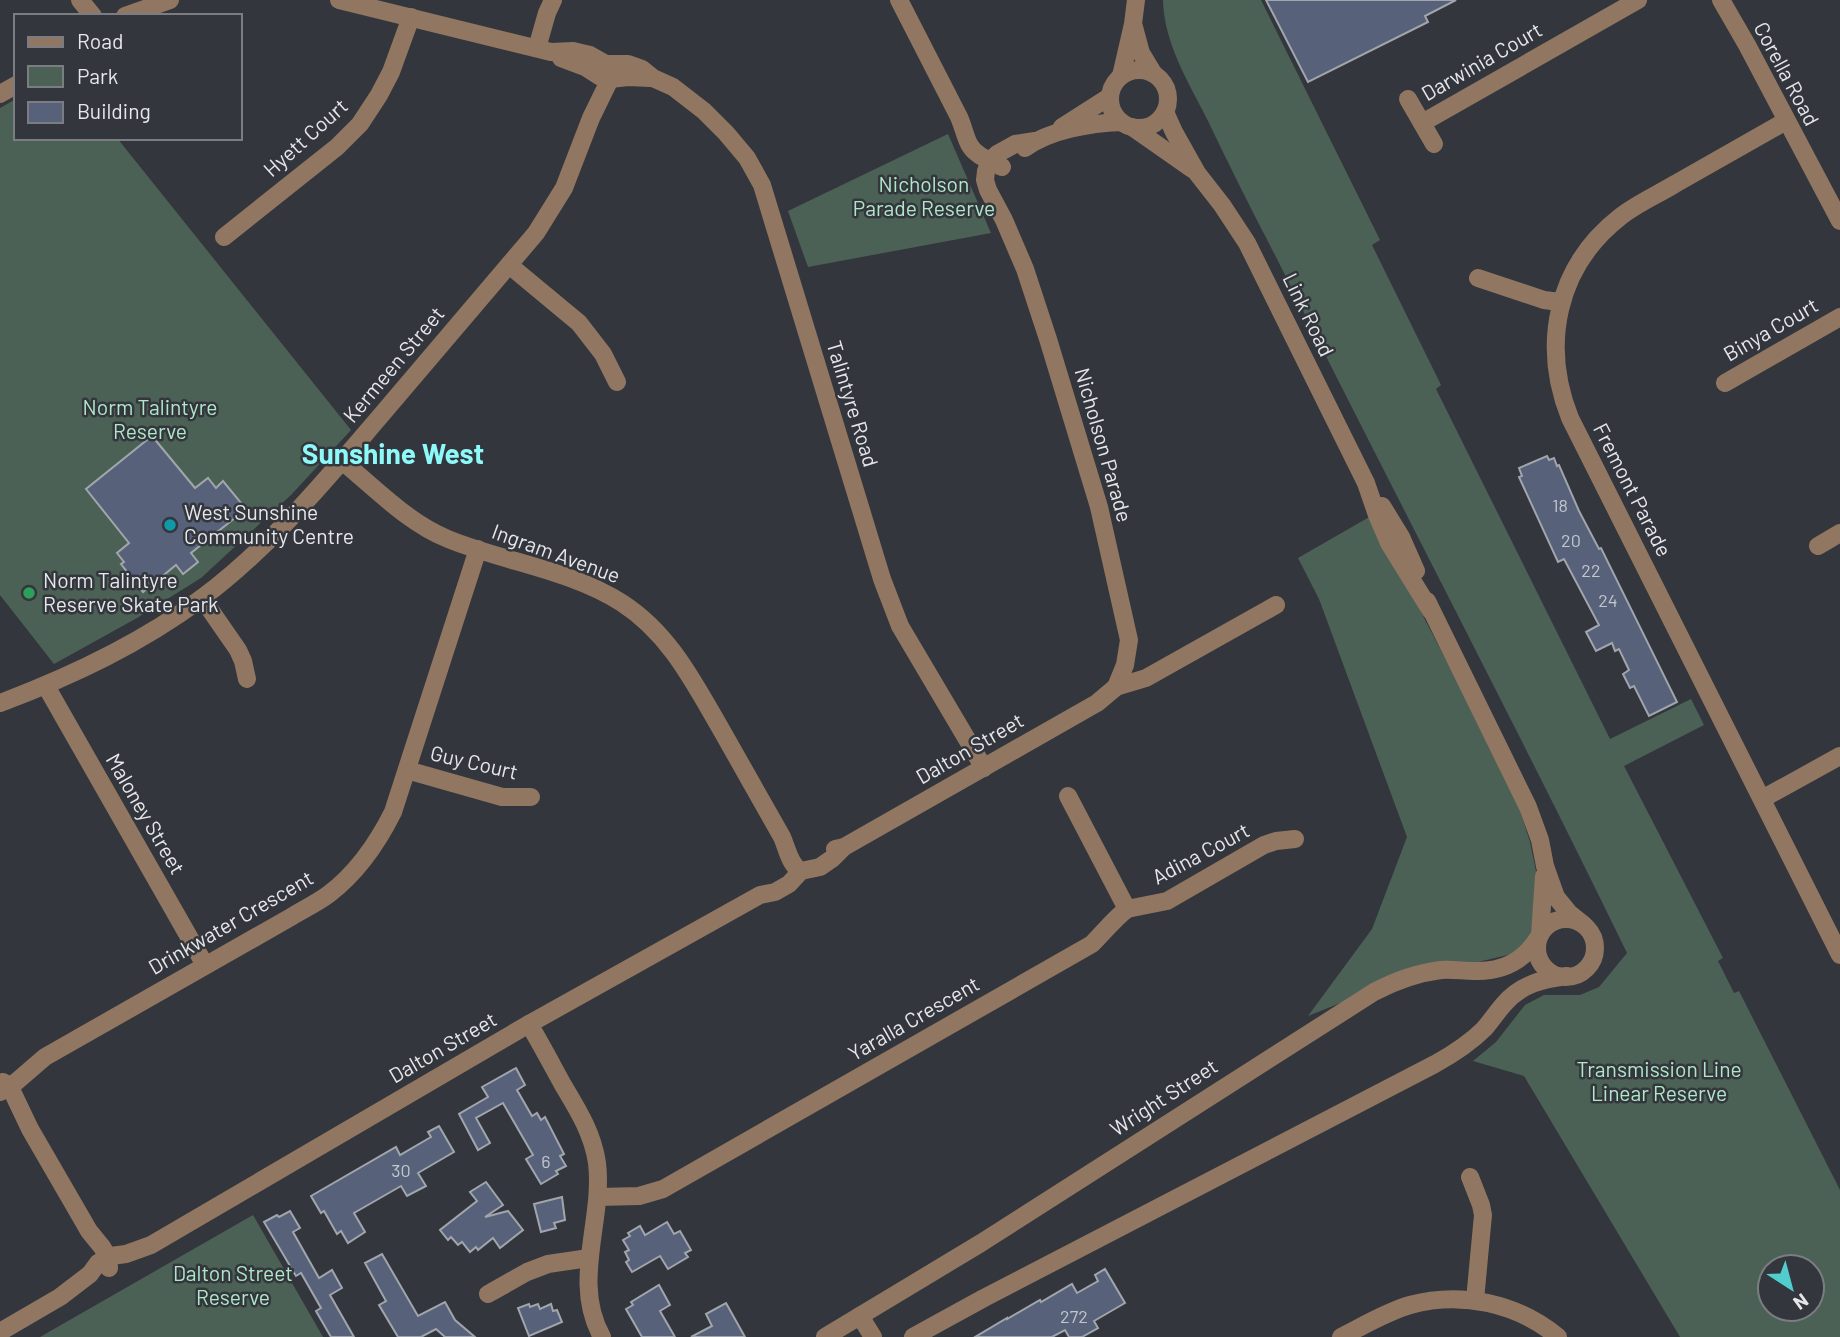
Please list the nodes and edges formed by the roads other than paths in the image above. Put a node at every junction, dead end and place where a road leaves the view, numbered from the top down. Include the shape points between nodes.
1 (78, 0) edge
2 (339, 0) edge
3 (554, 0) edge
4 (900, 0) edge
5 (1136, 0) edge
6 (1638, 0) edge
7 (1707, 0) edge
8 (1721, 0) edge
9 (167, 1) edge
10 (91, 14) edge
11 (131, 14) edge
12 (148, 14) edge
13 (411, 17) junction
14 (1733, 22) junction
15 (1133, 24) junction
16 (544, 50) junction
17 (605, 73) junction
18 (1153, 73) junction
19 (1121, 76) junction
20 (1110, 97) junction
21 (1408, 99) dead end
22 (1165, 111) junction
23 (1786, 121) junction
24 (1422, 123) junction
25 (1126, 125) junction
26 (1043, 138) junction
27 (1434, 144) dead end
28 (995, 162) junction
29 (1198, 173) junction
30 (1840, 221) edge
31 (224, 237) dead end
32 (509, 265) junction
33 (1478, 278) dead end
34 (1560, 302) junction
35 (1840, 317) edge
36 (617, 382) dead end
37 (1725, 383) dead end
38 (342, 461) junction
39 (1840, 533) edge
40 (1818, 546) dead end
41 (478, 549) junction
42 (202, 597) junction
43 (1276, 606) dead end
44 (247, 679) dead end
45 (46, 686) junction
46 (1116, 687) junction
47 (0, 703) edge
48 (1840, 756) edge
49 (984, 768) junction
50 (407, 770) junction
51 (1068, 796) dead end
52 (531, 797) dead end
53 (1762, 799) junction
54 (1295, 839) dead end
55 (798, 865) junction
56 (1545, 866) junction
57 (1127, 909) junction
58 (1584, 925) junction
59 (1539, 937) junction
60 (1840, 955) edge
61 (205, 965) junction
62 (1567, 976) junction
63 (529, 1024) junction
64 (3, 1087) edge
65 (1470, 1177) dead end
66 (598, 1197) junction
67 (589, 1258) junction
68 (106, 1263) junction
69 (488, 1294) dead end
70 (1475, 1300) junction
71 (860, 1316) junction
72 (0, 1332) edge
73 (602, 1337) edge
74 (825, 1337) edge
75 (873, 1337) edge
76 (913, 1337) edge
77 (1341, 1337) edge
78 (1558, 1337) edge

1 - 10 street
2 - 13 street, Talintyre Road
3 - 16 street via 547,13
4 - 28 street via 968,143 981,157
5 - 15 street
6 - 24 street, Darwinia Court
7 - 14 street, Corella Road
8 - 14 street, Corella Road
9 - 11 street
9 - 12 street
13 - 16 street, Talintyre Road
13 - 31 street, Hyett Court via 391,72 360,124
14 - 23 street, Corella Road
15 - 18 street
15 - 19 street
16 - 17 street, Talintyre Road via 590,55
17 - 32 street, Kermeen Street via 564,188
17 - 49 street, Talintyre Road via 628,64 673,87 726,133 762,185 882,579 900,626
18 - 19 street via 1136,70
18 - 22 street via 1168,94
19 - 20 street
20 - 25 street via 1114,115
20 - 26 street
21 - 24 street, Darwinia Court
22 - 25 street via 1151,125
22 - 29 street, Link Road
23 - 30 street, Corella Road
23 - 34 street, Fremont Parade via 1621,216 1578,262
24 - 27 street, Darwinia Court
25 - 26 street via 1098,123
25 - 29 street, Link Road
26 - 28 street
28 - 46 street, Nicholson Parade via 1004,220 1025,269 1099,507 1129,640
29 - 56 street, Link Road via 1247,243 1367,483 1401,537 1431,611 1528,807
32 - 36 street via 579,323
32 - 38 street, Kermeen Street
33 - 34 street
34 - 53 street, Fremont Parade via 1555,335 1561,396
35 - 37 street, Binya Court
38 - 41 street, Ingram Avenue via 412,519 447,539
38 - 42 street, Kermeen Street via 295,515
39 - 40 street
41 - 50 street, Drinkwater Crescent
41 - 55 street, Ingram Avenue via 579,582 646,621 686,668
42 - 44 street via 238,650
42 - 45 street, Kermeen Street via 146,635
43 - 46 street, Dalton Street via 1146,678
45 - 47 street, Kermeen Street
45 - 61 street, Maloney Street
46 - 49 street, Dalton Street via 1097,703
48 - 53 street
49 - 55 street, Dalton Street via 844,847
50 - 52 street, Guy Court via 502,797
50 - 61 street, Drinkwater Crescent via 379,839 355,870 329,894
51 - 57 street
53 - 60 street, Fremont Parade
54 - 57 street, Adina Court via 1264,845 1167,901
55 - 63 street, Dalton Street via 760,895
56 - 58 street, Link Road via 1559,903
56 - 59 street, Link Road
57 - 66 street, Yaralla Crescent via 1092,944 686,1177 639,1196
58 - 59 street via 1559,919
58 - 62 street via 1594,943 1592,959 1582,971
59 - 62 street via 1537,952 1543,965 1553,974
59 - 71 street, Wright Street via 1524,956 1504,968 1418,974 1374,992
61 - 64 street, Drinkwater Crescent via 32,1062
62 - 76 street via 1520,990 1471,1041 1435,1064
63 - 66 street via 593,1142
63 - 68 street, Dalton Street via 151,1245 132,1262
64 - 68 street via 102,1247
65 - 70 street via 1483,1215
66 - 67 street
67 - 69 street via 548,1264
67 - 73 street via 589,1292
68 - 72 street, Dalton Street via 83,1290 60,1297
70 - 77 street via 1442,1299 1408,1306
70 - 78 street via 1517,1312
71 - 74 street, Wright Street
71 - 75 street

